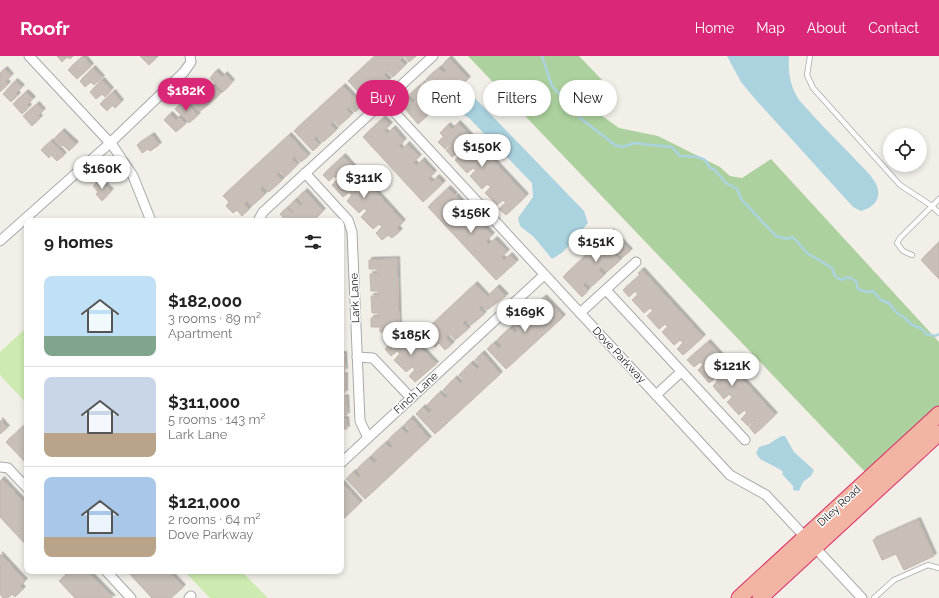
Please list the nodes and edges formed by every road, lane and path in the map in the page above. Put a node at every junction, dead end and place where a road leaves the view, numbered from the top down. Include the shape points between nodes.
1 (29, 56) edge
2 (190, 56) edge
3 (433, 56) edge
4 (815, 56) edge
5 (810, 58) edge
6 (407, 80) edge
7 (368, 116) edge
8 (398, 116) edge
9 (110, 143) junction
10 (305, 173) junction
11 (939, 199) edge
12 (932, 206) junction
13 (939, 213) edge
14 (26, 218) edge
15 (150, 218) edge
16 (260, 218) edge
17 (24, 220) edge
18 (0, 241) edge
19 (912, 255) dead end
20 (636, 262) dead end
21 (544, 274) junction
22 (606, 290) junction
23 (580, 313) junction
24 (357, 357) junction
25 (682, 372) junction
26 (656, 395) junction
27 (411, 398) junction
28 (939, 414) edge
29 (939, 433) edge
30 (368, 438) junction
31 (745, 440) dead end
32 (0, 460) edge
33 (344, 460) edge
34 (4, 468) edge
35 (24, 485) edge
36 (809, 543) junction
37 (939, 568) edge
38 (109, 574) edge
39 (131, 598) edge
40 (739, 598) edge
41 (760, 598) edge
42 (862, 598) edge
43 (874, 598) edge

1 - 9 street
2 - 9 street via 191,62 184,72
3 - 6 street
4 - 5 lane
5 - 12 lane via 807,75 813,88 900,185
7 - 10 street
8 - 21 street, Dove Parkway
9 - 14 street
9 - 15 street via 133,176
10 - 16 street
10 - 24 street, Lark Lane via 348,220 352,232
11 - 12 lane
12 - 13 lane
12 - 19 lane via 897,243 903,251
17 - 18 street
20 - 22 street
21 - 23 street, Dove Parkway
21 - 27 street, Finch Lane
22 - 23 street
22 - 25 street
23 - 26 street, Dove Parkway
24 - 27 street via 373,358
24 - 30 street, Lark Lane via 360,421
25 - 26 street
25 - 31 street
26 - 36 street, Dove Parkway via 730,475 766,495
27 - 30 street, Finch Lane
28 - 36 highway, Diley Road
29 - 36 highway, Diley Road
30 - 33 street, Finch Lane
32 - 34 street
34 - 35 street
36 - 40 highway, Diley Road
36 - 41 highway, Diley Road
36 - 42 street, Dove Parkway
37 - 43 lane via 928,565 894,580
38 - 39 street

